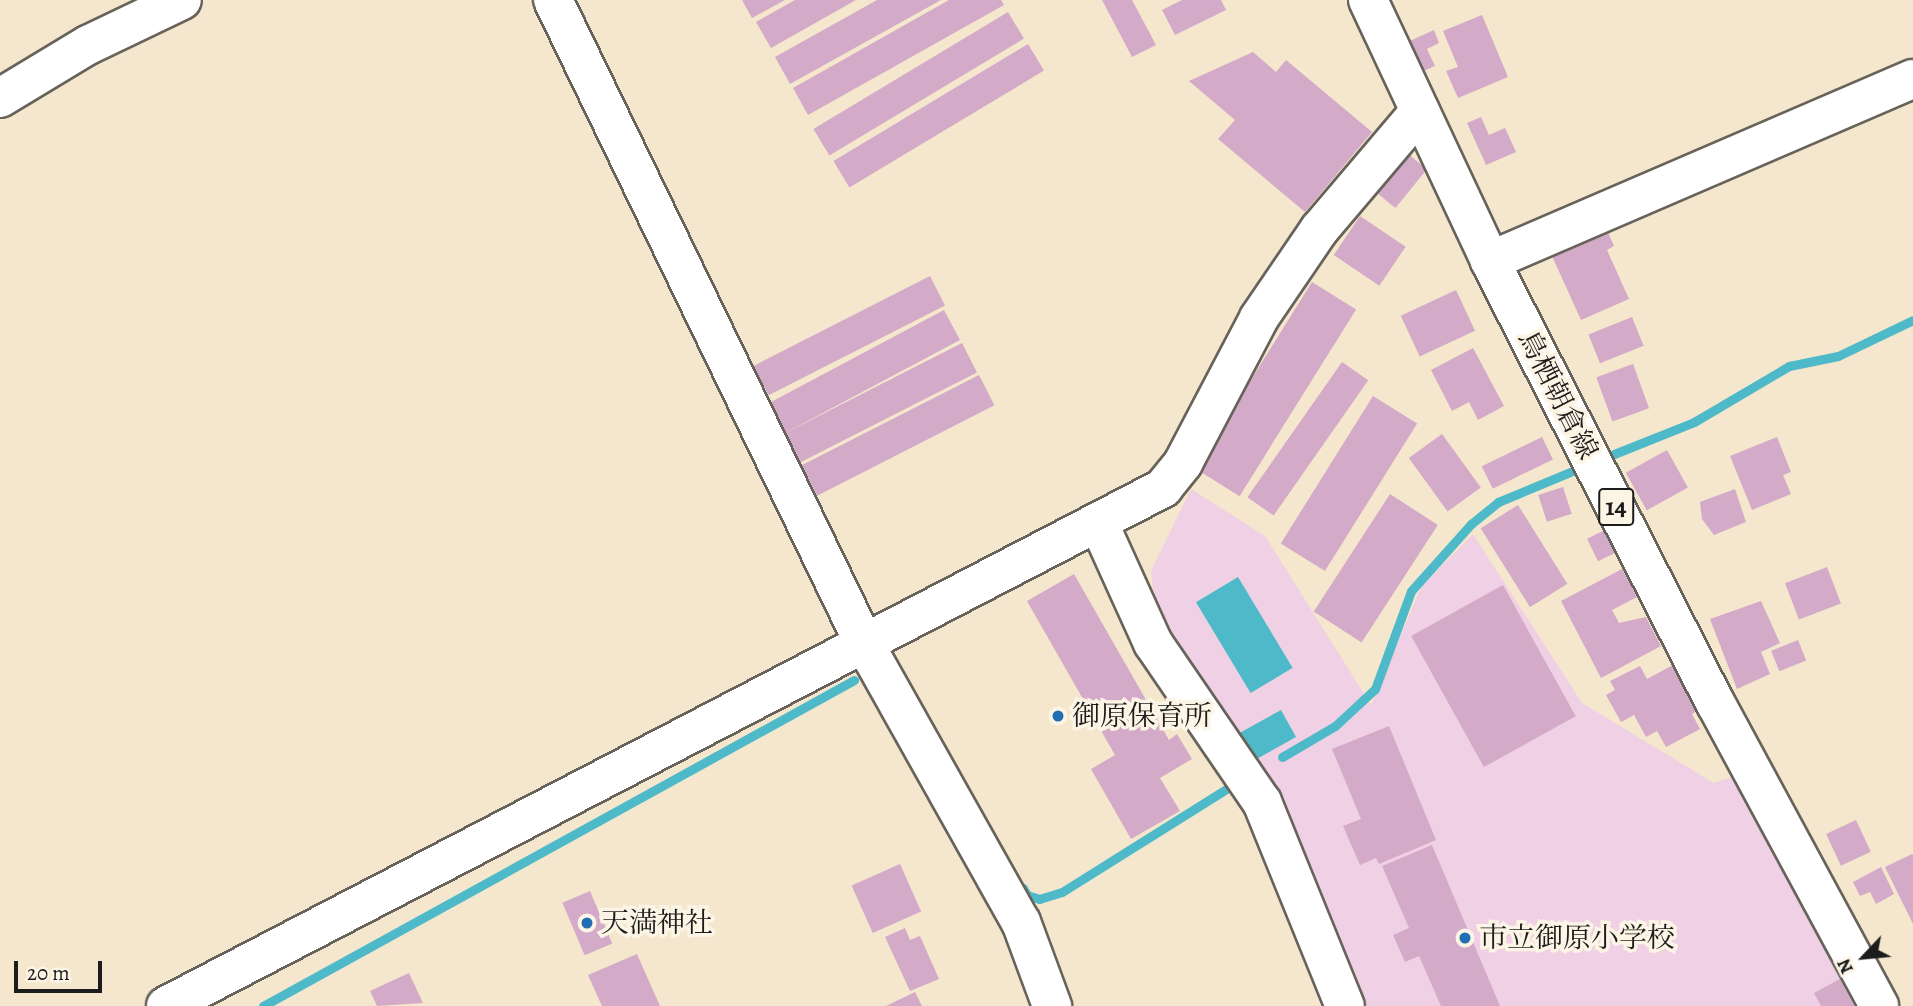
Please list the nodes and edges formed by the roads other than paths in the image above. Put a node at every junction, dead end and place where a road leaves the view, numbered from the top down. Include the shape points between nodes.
1 (182, 0) edge
2 (553, 0) edge
3 (1368, 0) edge
4 (1913, 79) edge
5 (0, 98) edge
6 (1420, 111) junction
7 (1490, 261) junction
8 (1099, 524) junction
9 (863, 641) junction
10 (166, 1006) edge
11 (1052, 1006) edge
12 (1345, 1006) edge
13 (1879, 1006) edge

1 - 5 street via 88,45
2 - 9 street
3 - 6 street, 鳥栖朝倉線 / 14
4 - 7 street
6 - 7 street, 鳥栖朝倉線 / 14
6 - 8 street via 1320,230 1267,307 1183,463 1163,488
7 - 13 street, 鳥栖朝倉線 / 14 via 1716,704
8 - 9 street
8 - 12 street via 1153,643 1262,802
9 - 10 street
9 - 11 street via 1021,922

